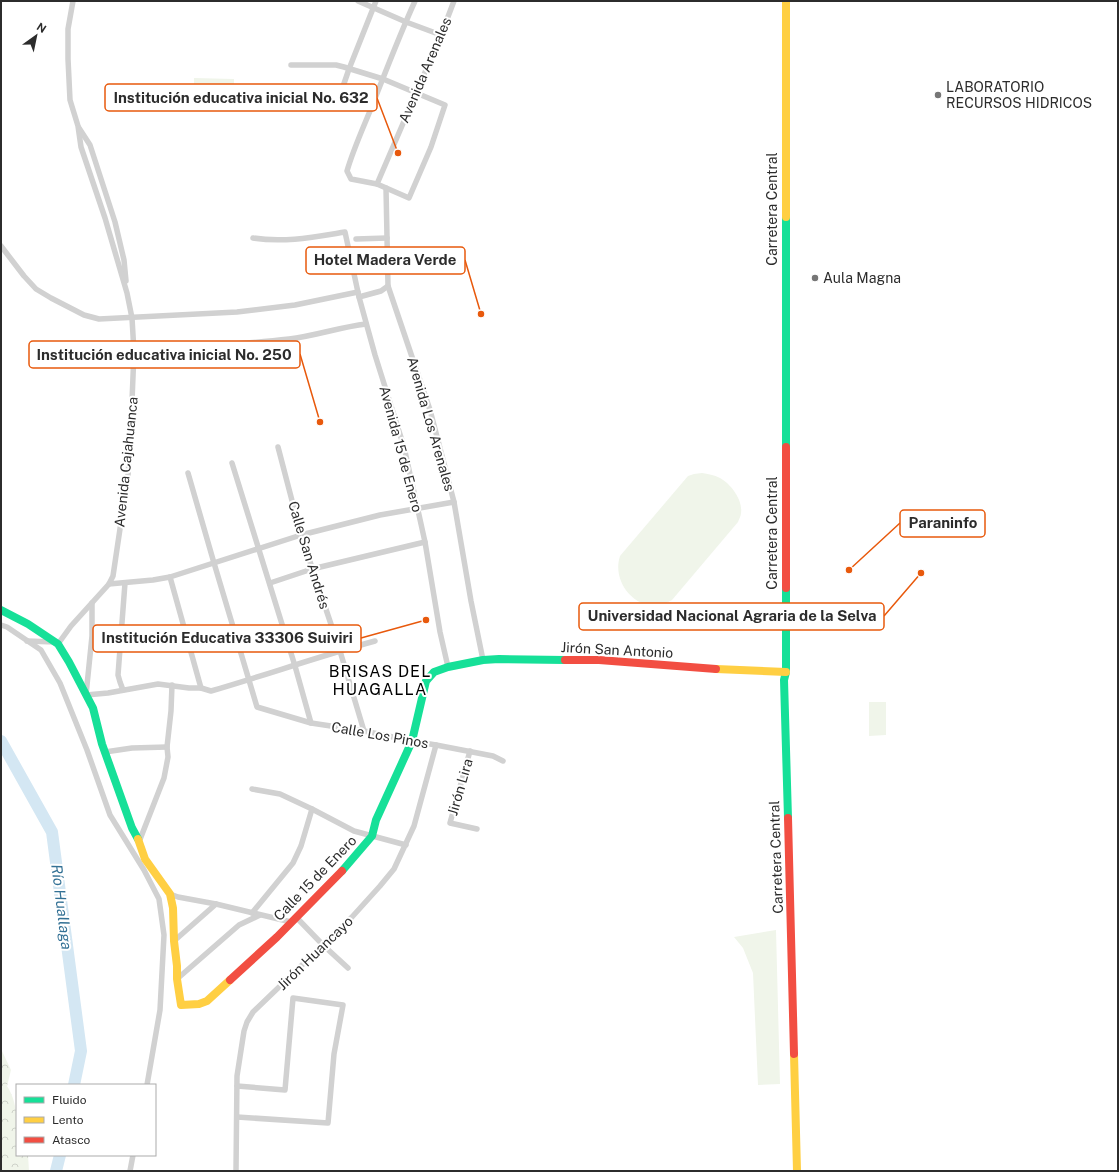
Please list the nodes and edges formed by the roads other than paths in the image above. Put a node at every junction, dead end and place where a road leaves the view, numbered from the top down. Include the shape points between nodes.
1 (73, 1) edge
2 (358, 1) edge
3 (376, 1) edge
4 (415, 1) edge
5 (454, 1) edge
6 (786, 1) edge
7 (373, 7) junction
8 (406, 22) junction
9 (441, 35) junction
10 (291, 65) dead end
11 (350, 68) junction
12 (383, 79) junction
13 (416, 92) junction
14 (338, 101) dead end
15 (78, 126) junction
16 (377, 184) junction
17 (386, 188) junction
18 (253, 238) dead end
19 (387, 238) junction
20 (356, 239) dead end
21 (1, 246) edge
22 (388, 286) junction
23 (127, 293) junction
24 (358, 294) junction
25 (132, 318) junction
26 (366, 324) junction
27 (134, 350) junction
28 (278, 447) dead end
29 (232, 463) dead end
30 (188, 473) dead end
31 (454, 502) junction
32 (418, 508) junction
33 (301, 534) junction
34 (425, 542) junction
35 (259, 549) junction
36 (214, 563) junction
37 (312, 569) junction
38 (170, 577) junction
39 (125, 582) junction
40 (270, 583) junction
41 (109, 584) junction
42 (92, 603) junction
43 (1, 610) edge
44 (1, 625) edge
45 (27, 641) junction
46 (375, 641) dead end
47 (56, 643) junction
48 (340, 651) junction
49 (483, 660) junction
50 (296, 666) junction
51 (448, 667) junction
52 (786, 672) junction
53 (249, 680) junction
54 (172, 686) junction
55 (201, 688) junction
56 (123, 690) junction
57 (86, 695) junction
58 (311, 723) junction
59 (364, 731) junction
60 (412, 742) junction
61 (436, 745) junction
62 (167, 747) junction
63 (470, 751) junction
64 (105, 752) junction
65 (503, 761) dead end
66 (252, 789) dead end
67 (312, 809) junction
68 (477, 829) dead end
69 (372, 836) junction
70 (139, 842) junction
71 (406, 845) junction
72 (170, 894) junction
73 (216, 904) junction
74 (252, 913) junction
75 (260, 915) junction
76 (293, 919) junction
77 (174, 941) junction
78 (323, 945) junction
79 (348, 968) dead end
80 (177, 979) junction
81 (147, 1084) edge
82 (237, 1086) junction
83 (237, 1117) junction
84 (133, 1156) edge
85 (130, 1171) edge
86 (236, 1171) edge
87 (797, 1171) edge

1 - 15 street, Avenida Cajahuanca via 68,29 68,59 70,100
2 - 7 street
3 - 7 street
4 - 8 street
5 - 9 street, Avenida Arenales
6 - 52 main road, Carretera Central
7 - 8 street
7 - 11 street
8 - 9 street
8 - 12 street
9 - 13 street, Avenida Arenales
10 - 11 street via 336,65
11 - 12 street
11 - 14 street
12 - 13 street
12 - 16 street via 347,171 351,179
13 - 16 street, Avenida Arenales
13 - 17 street via 445,105 431,147 409,198
15 - 23 street, Avenida Cajahuanca via 80,147 105,218
15 - 23 street via 90,145 115,222 124,260
16 - 17 street
17 - 19 street, Avenida Los Arenales
18 - 24 street, Avenida 15 de Enero via 280,241 345,232
19 - 20 street
19 - 22 street, Avenida Los Arenales
21 - 25 street via 30,283 51,298 94,318
22 - 24 street via 381,291
22 - 31 street, Avenida Los Arenales via 430,410
23 - 25 street, Avenida Cajahuanca
24 - 25 street via 238,312
24 - 26 street, Avenida 15 de Enero
25 - 27 street, Avenida Cajahuanca
26 - 27 street via 291,339
26 - 32 street, Avenida 15 de Enero via 404,447
27 - 41 street, Avenida Cajahuanca via 128,475 113,576
28 - 33 street, Calle San Andrés
29 - 35 street
30 - 36 street
31 - 32 street
31 - 49 street, Avenida Los Arenales
32 - 33 street
32 - 34 street, Avenida 15 de Enero
33 - 35 street
33 - 37 street, Calle San Andrés
34 - 37 street
34 - 51 street, Avenida 15 de Enero
35 - 36 street
35 - 40 street
36 - 38 street
36 - 53 street
37 - 40 street
37 - 48 street, Calle San Andrés
38 - 39 street
38 - 55 street
39 - 41 street
39 - 56 street via 118,675
40 - 50 street
41 - 42 street, Avenida Cajahuanca
42 - 47 street, Avenida Cajahuanca
42 - 57 street via 92,636
43 - 47 main road
44 - 45 street
45 - 47 street
45 - 81 street via 41,650 60,682 110,815 160,899 164,935 160,1010
46 - 48 street
47 - 57 main road
48 - 50 street
48 - 59 street, Calle San Andrés
49 - 51 main road, Jirón San Antonio
49 - 52 main road, Jirón San Antonio via 599,660 723,670
50 - 53 street
50 - 58 street
51 - 60 main road, Calle 15 de Enero via 434,672 425,683
52 - 87 main road, Carretera Central via 784,680
53 - 55 street via 211,691
53 - 58 street, Calle Los Pinos via 257,707
54 - 55 street
54 - 56 street via 158,684
54 - 62 street
56 - 57 street
57 - 64 main road via 93,708
58 - 59 street, Calle Los Pinos
59 - 60 street, Calle Los Pinos
60 - 61 street, Calle Los Pinos
60 - 69 main road, Calle 15 de Enero via 376,820
61 - 63 street, Calle Los Pinos
61 - 71 street, Jirón Huancayo via 414,826
62 - 64 street
62 - 70 street via 164,778
63 - 65 street, Calle Los Pinos
63 - 68 street, Jirón Lira via 450,823
64 - 70 main road
66 - 67 street via 280,794
67 - 69 street via 354,831
67 - 74 street via 293,863
69 - 71 street
69 - 76 main road, Calle 15 de Enero
70 - 72 main road via 145,859
71 - 78 street, Jirón Huancayo via 394,869 380,886
72 - 73 street
72 - 77 main road
73 - 74 street
73 - 77 street
74 - 75 street
75 - 76 street
75 - 80 street via 239,925
76 - 78 street
76 - 80 main road, Calle 15 de Enero via 207,1001 181,1005
77 - 80 main road
78 - 79 street
78 - 82 street, Jirón Huancayo via 253,1012 244,1031
82 - 83 street, Jirón Huancayo
82 - 83 street via 285,1090 293,998 343,1005 334,1054 328,1124
83 - 86 street, Jirón Huancayo
84 - 85 street

